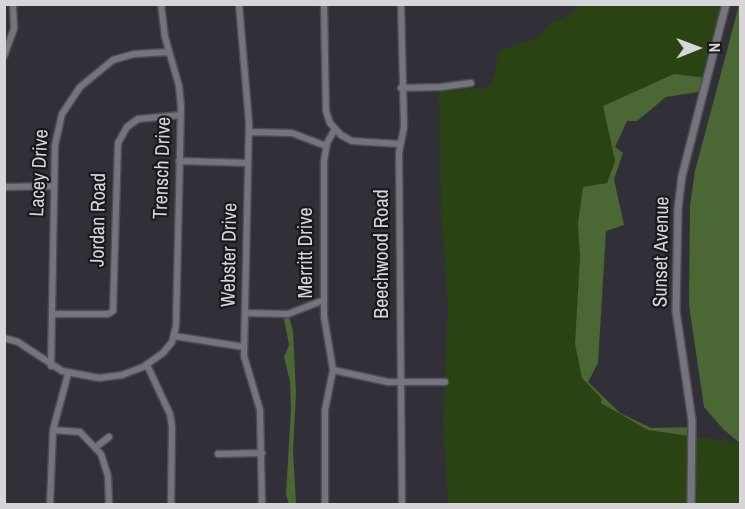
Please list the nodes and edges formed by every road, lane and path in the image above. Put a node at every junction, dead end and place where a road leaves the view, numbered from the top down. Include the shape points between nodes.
1 (13, 4) edge
2 (161, 4) edge
3 (238, 4) edge
4 (324, 4) edge
5 (401, 4) edge
6 (726, 4) edge
7 (168, 52) junction
8 (4, 56) edge
9 (471, 82) dead end
10 (401, 88) junction
11 (181, 115) junction
12 (335, 129) junction
13 (249, 132) junction
14 (400, 144) junction
15 (326, 146) junction
16 (179, 161) junction
17 (248, 163) junction
18 (54, 186) junction
19 (4, 187) edge
20 (324, 300) junction
21 (245, 313) junction
22 (52, 314) junction
23 (174, 336) junction
24 (4, 338) edge
25 (244, 347) junction
26 (147, 365) junction
27 (51, 366) junction
28 (333, 370) junction
29 (68, 374) junction
30 (401, 382) junction
31 (445, 382) dead end
32 (53, 430) junction
33 (109, 437) dead end
34 (96, 447) junction
35 (262, 453) junction
36 (218, 454) dead end
37 (50, 504) edge
38 (109, 504) edge
39 (171, 504) edge
40 (262, 504) edge
41 (326, 504) edge
42 (402, 504) edge
43 (691, 504) edge

1 - 8 street via 14,29
2 - 7 street, Trensch Drive
3 - 13 street, Webster Drive
4 - 12 street via 326,111
5 - 10 street, Beechwood Road
6 - 43 street, Sunset Avenue via 682,176 678,208 676,311 692,420
7 - 11 street, Trensch Drive via 179,86
7 - 18 street, Lacey Drive via 120,57 80,87 59,123
9 - 10 street
10 - 14 street, Beechwood Road via 404,127
11 - 16 street, Trensch Drive
11 - 22 street, Jordan Road via 138,120 127,127 118,143 113,311
12 - 14 street via 352,141
12 - 15 street, Merritt Drive
13 - 15 street via 292,133
13 - 17 street, Webster Drive
14 - 30 street, Beechwood Road
15 - 20 street, Merritt Drive
16 - 17 street
16 - 23 street, Trensch Drive
17 - 21 street, Webster Drive
18 - 19 street
18 - 22 street, Lacey Drive
20 - 21 street via 288,314
20 - 28 street, Merritt Drive via 325,332
21 - 25 street, Webster Drive
22 - 27 street, Lacey Drive
23 - 25 street
23 - 26 street via 163,353
24 - 27 street via 24,345
25 - 35 street, Webster Drive via 245,364 259,400
26 - 29 street via 111,377
26 - 39 street via 170,414
27 - 29 street
28 - 30 street via 377,381
28 - 41 street, Merritt Drive via 325,410
29 - 32 street
30 - 31 street
30 - 42 street, Beechwood Road
32 - 34 street via 80,432
32 - 37 street
33 - 34 street
34 - 38 street via 106,467
35 - 36 street
35 - 40 street, Webster Drive

